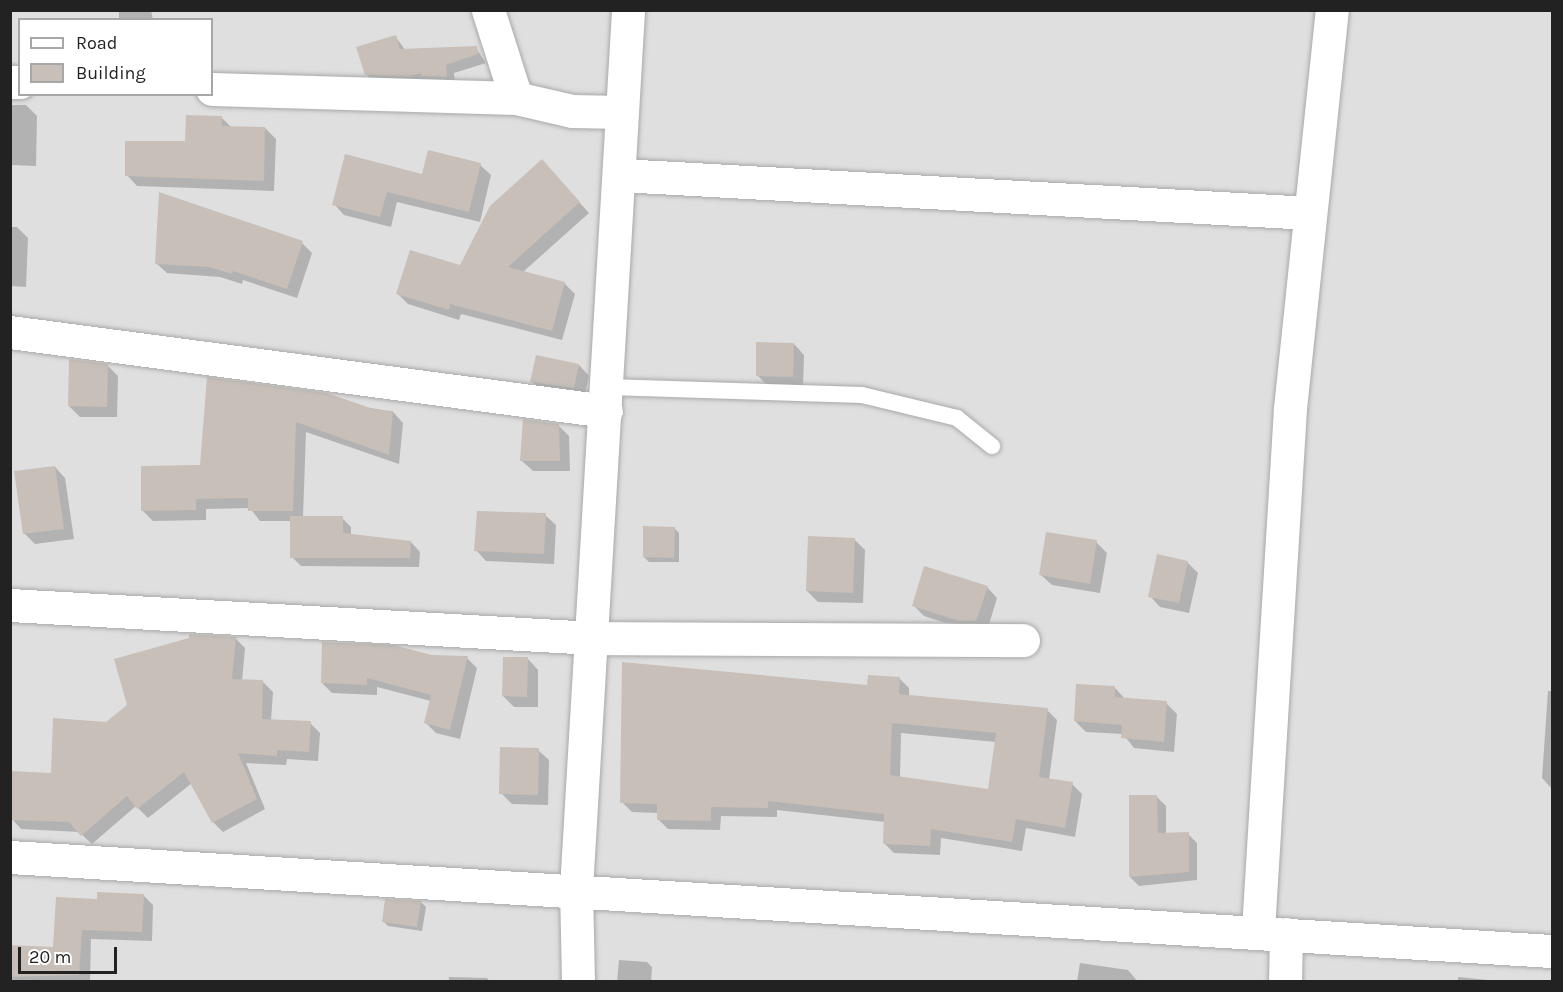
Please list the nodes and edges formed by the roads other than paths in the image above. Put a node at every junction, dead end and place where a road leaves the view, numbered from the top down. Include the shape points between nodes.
1 (488, 10) edge
2 (628, 10) edge
3 (1332, 10) edge
4 (213, 89) edge
5 (516, 98) junction
6 (622, 112) junction
7 (620, 175) junction
8 (1310, 213) junction
9 (10, 332) edge
10 (607, 399) junction
11 (992, 446) dead end
12 (10, 605) edge
13 (593, 638) junction
14 (1023, 640) dead end
15 (10, 857) edge
16 (576, 889) junction
17 (1272, 932) junction
18 (1552, 951) edge
19 (578, 981) edge
20 (1285, 981) edge

1 - 5 street
2 - 6 street
3 - 8 street
4 - 5 street
5 - 6 street via 572,111
6 - 7 street
7 - 8 street
7 - 10 street
8 - 17 street via 1290,408
9 - 10 street
10 - 11 lane via 862,395 957,418
10 - 13 street
12 - 13 street
13 - 14 street
13 - 16 street
15 - 16 street
16 - 17 street
16 - 19 street
17 - 18 street
17 - 20 street

